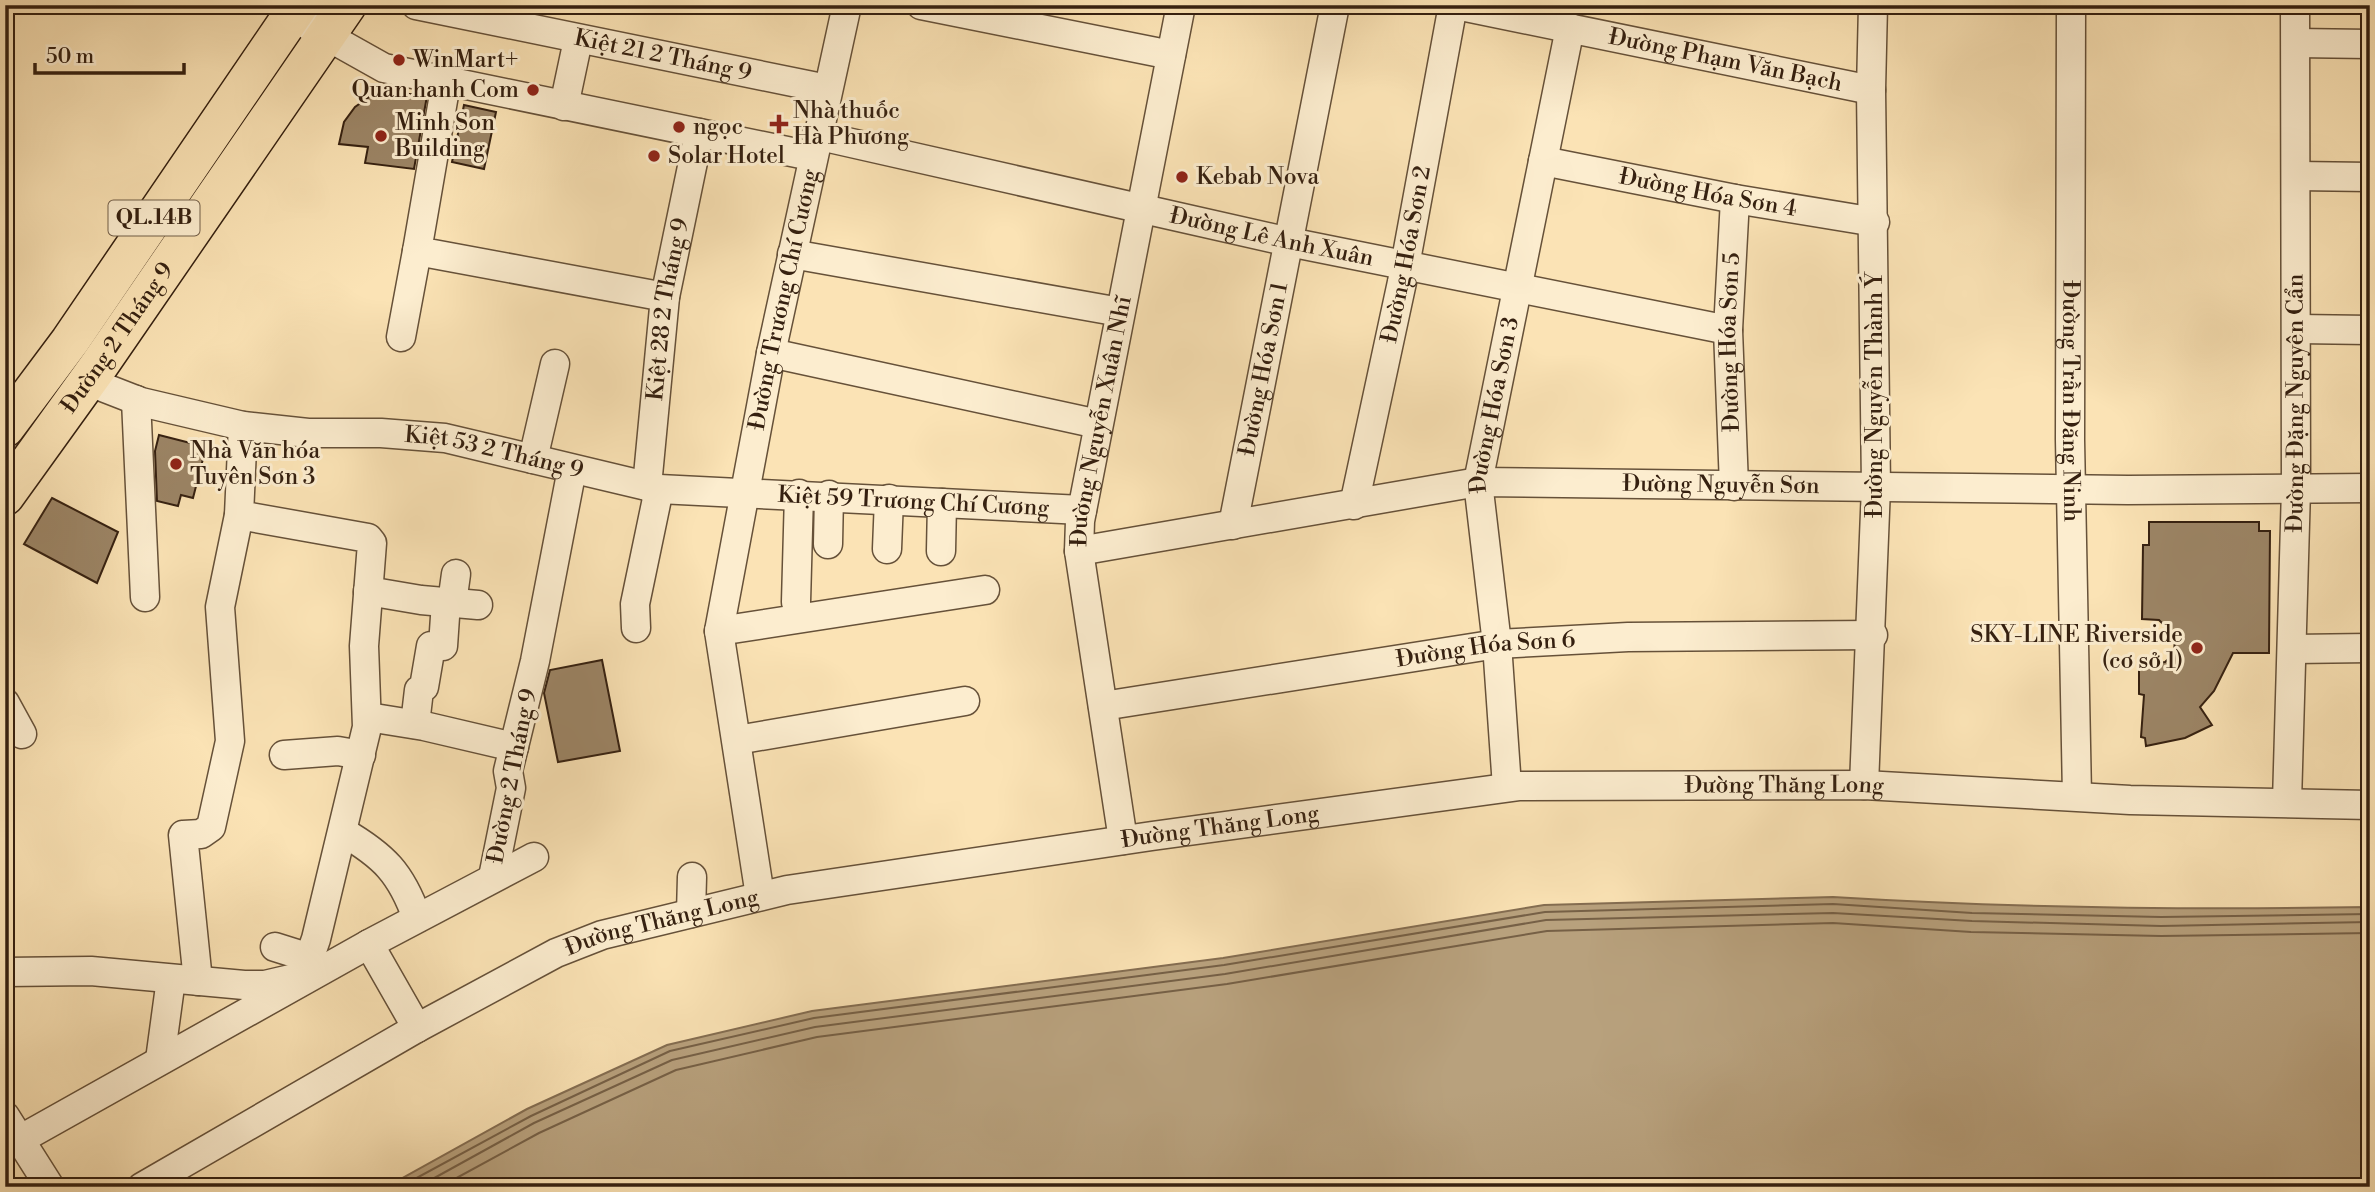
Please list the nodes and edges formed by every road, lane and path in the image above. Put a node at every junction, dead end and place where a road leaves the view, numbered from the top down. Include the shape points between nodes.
1 (347, 5) edge
2 (416, 5) edge
3 (847, 5) edge
4 (921, 5) edge
5 (1181, 5) edge
6 (1335, 5) edge
7 (1454, 5) edge
8 (1873, 5) edge
9 (2071, 5) edge
10 (2295, 5) edge
11 (290, 9) edge
12 (1570, 28) junction
13 (326, 37) junction
14 (578, 40) junction
15 (2296, 43) junction
16 (2370, 44) edge
17 (1171, 55) junction
18 (446, 83) junction
19 (827, 89) junction
20 (1871, 90) junction
21 (564, 106) junction
22 (699, 133) junction
23 (814, 146) junction
24 (1543, 161) junction
25 (2297, 176) junction
26 (2370, 177) edge
27 (1735, 199) junction
28 (1140, 209) junction
29 (1875, 222) junction
30 (1289, 242) junction
31 (417, 251) junction
32 (792, 254) junction
33 (1405, 265) junction
34 (1516, 287) junction
35 (665, 297) junction
36 (1120, 312) junction
37 (2298, 329) junction
38 (1728, 330) junction
39 (2370, 330) edge
40 (401, 337) dead end
41 (771, 354) junction
42 (555, 364) dead end
43 (87, 381) junction
44 (136, 400) junction
45 (12, 409) edge
46 (1098, 424) junction
47 (243, 426) junction
48 (533, 458) junction
49 (572, 469) junction
50 (1478, 482) junction
51 (1734, 485) junction
52 (1876, 487) junction
53 (653, 488) junction
54 (2071, 488) junction
55 (2370, 488) edge
56 (2296, 489) junction
57 (744, 491) junction
58 (799, 494) junction
59 (830, 495) junction
60 (5, 496) edge
61 (889, 499) junction
62 (943, 503) junction
63 (1354, 505) junction
64 (1082, 510) junction
65 (239, 515) junction
66 (1233, 525) junction
67 (828, 544) dead end
68 (887, 549) dead end
69 (941, 551) dead end
70 (1079, 551) junction
71 (456, 574) dead end
72 (985, 590) dead end
73 (368, 591) junction
74 (145, 597) dead end
75 (796, 602) dead end
76 (459, 603) junction
77 (636, 628) dead end
78 (719, 631) junction
79 (1873, 635) junction
80 (1497, 643) junction
81 (2370, 648) edge
82 (2293, 649) junction
83 (965, 701) dead end
84 (5, 704) edge
85 (1103, 706) junction
86 (368, 717) junction
87 (415, 724) junction
88 (22, 734) dead end
89 (737, 740) junction
90 (514, 747) junction
91 (284, 755) dead end
92 (361, 755) junction
93 (1864, 785) junction
94 (1507, 787) junction
95 (2077, 796) junction
96 (2287, 802) junction
97 (2370, 805) edge
98 (343, 832) junction
99 (1123, 840) junction
100 (534, 858) dead end
101 (493, 877) junction
102 (692, 877) dead end
103 (760, 896) junction
104 (691, 913) junction
105 (416, 918) junction
106 (369, 944) junction
107 (275, 947) dead end
108 (310, 969) junction
109 (5, 972) edge
110 (184, 980) junction
111 (417, 1028) junction
112 (160, 1060) junction
113 (13, 1127) edge
114 (50, 1187) edge
115 (142, 1187) edge

1 - 13 highway, Đường 2 Tháng 9 / QL.14B
2 - 14 street, Kiệt 21 2 Tháng 9
3 - 19 street
4 - 17 street
5 - 17 street, Đường Nguyễn Xuân Nhĩ
6 - 30 street, Đường Hóa Sơn 1
7 - 12 street, Đường Phạm Văn Bạch
7 - 33 street, Đường Hóa Sơn 2
8 - 20 street, Đường Nguyễn Thành Ý
9 - 54 street, Đường Trần Đăng Ninh
10 - 15 street, Đường Đặng Nguyên Cẩn
11 - 13 street, Đường Trương Chí Cương
11 - 45 highway, Đường 2 Tháng 9 / QL.14B via 70,341
12 - 20 street, Đường Phạm Văn Bạch
12 - 24 street, Đường Hóa Sơn 3
13 - 18 street, Đường Trương Chí Cương via 384,68
13 - 43 highway, Đường 2 Tháng 9 / QL.14B
14 - 19 street, Kiệt 21 2 Tháng 9
14 - 21 street
15 - 16 street
15 - 25 street, Đường Đặng Nguyên Cẩn
17 - 28 street, Đường Nguyễn Xuân Nhĩ
18 - 21 street, Đường Trương Chí Cương
18 - 31 street
19 - 23 street
20 - 29 street, Đường Nguyễn Thành Ý
21 - 22 street, Đường Trương Chí Cương
22 - 23 street, Đường Trương Chí Cương
22 - 35 street, Kiệt 28 2 Tháng 9
23 - 28 street, Đường Lê Anh Xuân
23 - 32 street, Đường Trương Chí Cương
24 - 27 street, Đường Hóa Sơn 4
24 - 34 street, Đường Hóa Sơn 3
25 - 26 street
25 - 37 street, Đường Đặng Nguyên Cẩn
27 - 29 street, Đường Hóa Sơn 4
27 - 38 street, Đường Hóa Sơn 5
28 - 30 street, Đường Lê Anh Xuân
28 - 36 street, Đường Nguyễn Xuân Nhĩ
29 - 52 street, Đường Nguyễn Thành Ý
30 - 33 street, Đường Lê Anh Xuân
30 - 66 street, Đường Hóa Sơn 1
31 - 35 street
31 - 40 street
32 - 36 street
32 - 41 street, Đường Trương Chí Cương
33 - 34 street, Đường Lê Anh Xuân
33 - 63 street, Đường Hóa Sơn 2
34 - 38 street, Đường Lê Anh Xuân
34 - 50 street, Đường Hóa Sơn 3
35 - 53 street, Kiệt 28 2 Tháng 9
36 - 46 street, Đường Nguyễn Xuân Nhĩ
37 - 39 street
37 - 56 street, Đường Đặng Nguyên Cẩn
38 - 51 street, Đường Hóa Sơn 5
41 - 46 street
41 - 57 street, Đường Trương Chí Cương
42 - 48 street
43 - 44 street, Kiệt 53 2 Tháng 9
43 - 60 highway, Đường 2 Tháng 9 / QL.14B
44 - 47 street, Kiệt 53 2 Tháng 9
44 - 74 street
46 - 64 street, Đường Nguyễn Xuân Nhĩ
47 - 48 street, Kiệt 53 2 Tháng 9 via 445,438
47 - 65 street
48 - 49 street, Kiệt 53 2 Tháng 9
49 - 53 street, Kiệt 53 2 Tháng 9
49 - 90 street, Đường 2 Tháng 9
50 - 51 street, Đường Nguyễn Sơn
50 - 63 street, Đường Nguyễn Sơn
50 - 80 street, Đường Hóa Sơn 3
51 - 52 street, Đường Nguyễn Sơn
52 - 54 street, Đường Nguyễn Sơn
52 - 79 street, Đường Nguyễn Thành Ý
53 - 57 street, Kiệt 53 2 Tháng 9
53 - 77 street, Kiệt 28 2 Tháng 9 via 635,604
54 - 56 street, Đường Nguyễn Sơn
54 - 95 street, Đường Trần Đăng Ninh
55 - 56 street, Đường Nguyễn Sơn
56 - 82 street, Đường Đặng Nguyên Cẩn
57 - 58 street, Kiệt 59 Trương Chí Cương
57 - 78 street, Đường Trương Chí Cương
58 - 59 street, Kiệt 59 Trương Chí Cương
58 - 75 street
59 - 61 street, Kiệt 59 Trương Chí Cương
59 - 67 street
61 - 62 street, Kiệt 59 Trương Chí Cương
61 - 68 street
62 - 64 street, Kiệt 59 Trương Chí Cương
62 - 69 street
63 - 66 street, Đường Nguyễn Sơn
64 - 70 street, Đường Nguyễn Xuân Nhĩ
65 - 73 street via 368,538 372,543
65 - 110 street via 219,607 230,741 211,827 201,834 183,835
66 - 70 street, Đường Nguyễn Sơn
70 - 85 street, Đường Nguyễn Xuân Nhĩ
71 - 76 street
72 - 78 street
73 - 76 street
73 - 86 street via 364,664
76 - 87 street via 443,646 432,646
78 - 89 street, Đường Trương Chí Cương
79 - 80 street, Đường Hóa Sơn 6
79 - 93 street, Đường Nguyễn Thành Ý
80 - 85 street, Đường Hóa Sơn 6
80 - 94 street, Đường Hóa Sơn 3
81 - 82 street
82 - 96 street, Đường Đặng Nguyên Cẩn
83 - 89 street
84 - 88 street
85 - 99 street, Đường Nguyễn Xuân Nhĩ
86 - 87 street
86 - 92 street
87 - 90 street
89 - 103 street, Đường Trương Chí Cương
90 - 101 street, Đường 2 Tháng 9 via 508,771 511,788
91 - 92 street via 338,751
92 - 98 street
93 - 94 street, Đường Thăng Long
93 - 95 street, Đường Thăng Long
94 - 99 street, Đường Thăng Long
95 - 96 street, Đường Thăng Long
96 - 97 street, Đường Thăng Long
98 - 105 street via 398,876
98 - 108 street
99 - 103 street, Đường Thăng Long
100 - 101 street
101 - 105 street
102 - 104 street
103 - 104 street, Đường Thăng Long
104 - 111 street, Đường Thăng Long via 584,940
105 - 106 street
106 - 108 street
106 - 111 street
107 - 108 street
108 - 110 street via 265,985
108 - 112 street
109 - 110 street via 91,971
110 - 112 street
111 - 115 street, Đường Thăng Long
112 - 113 street
113 - 114 street

